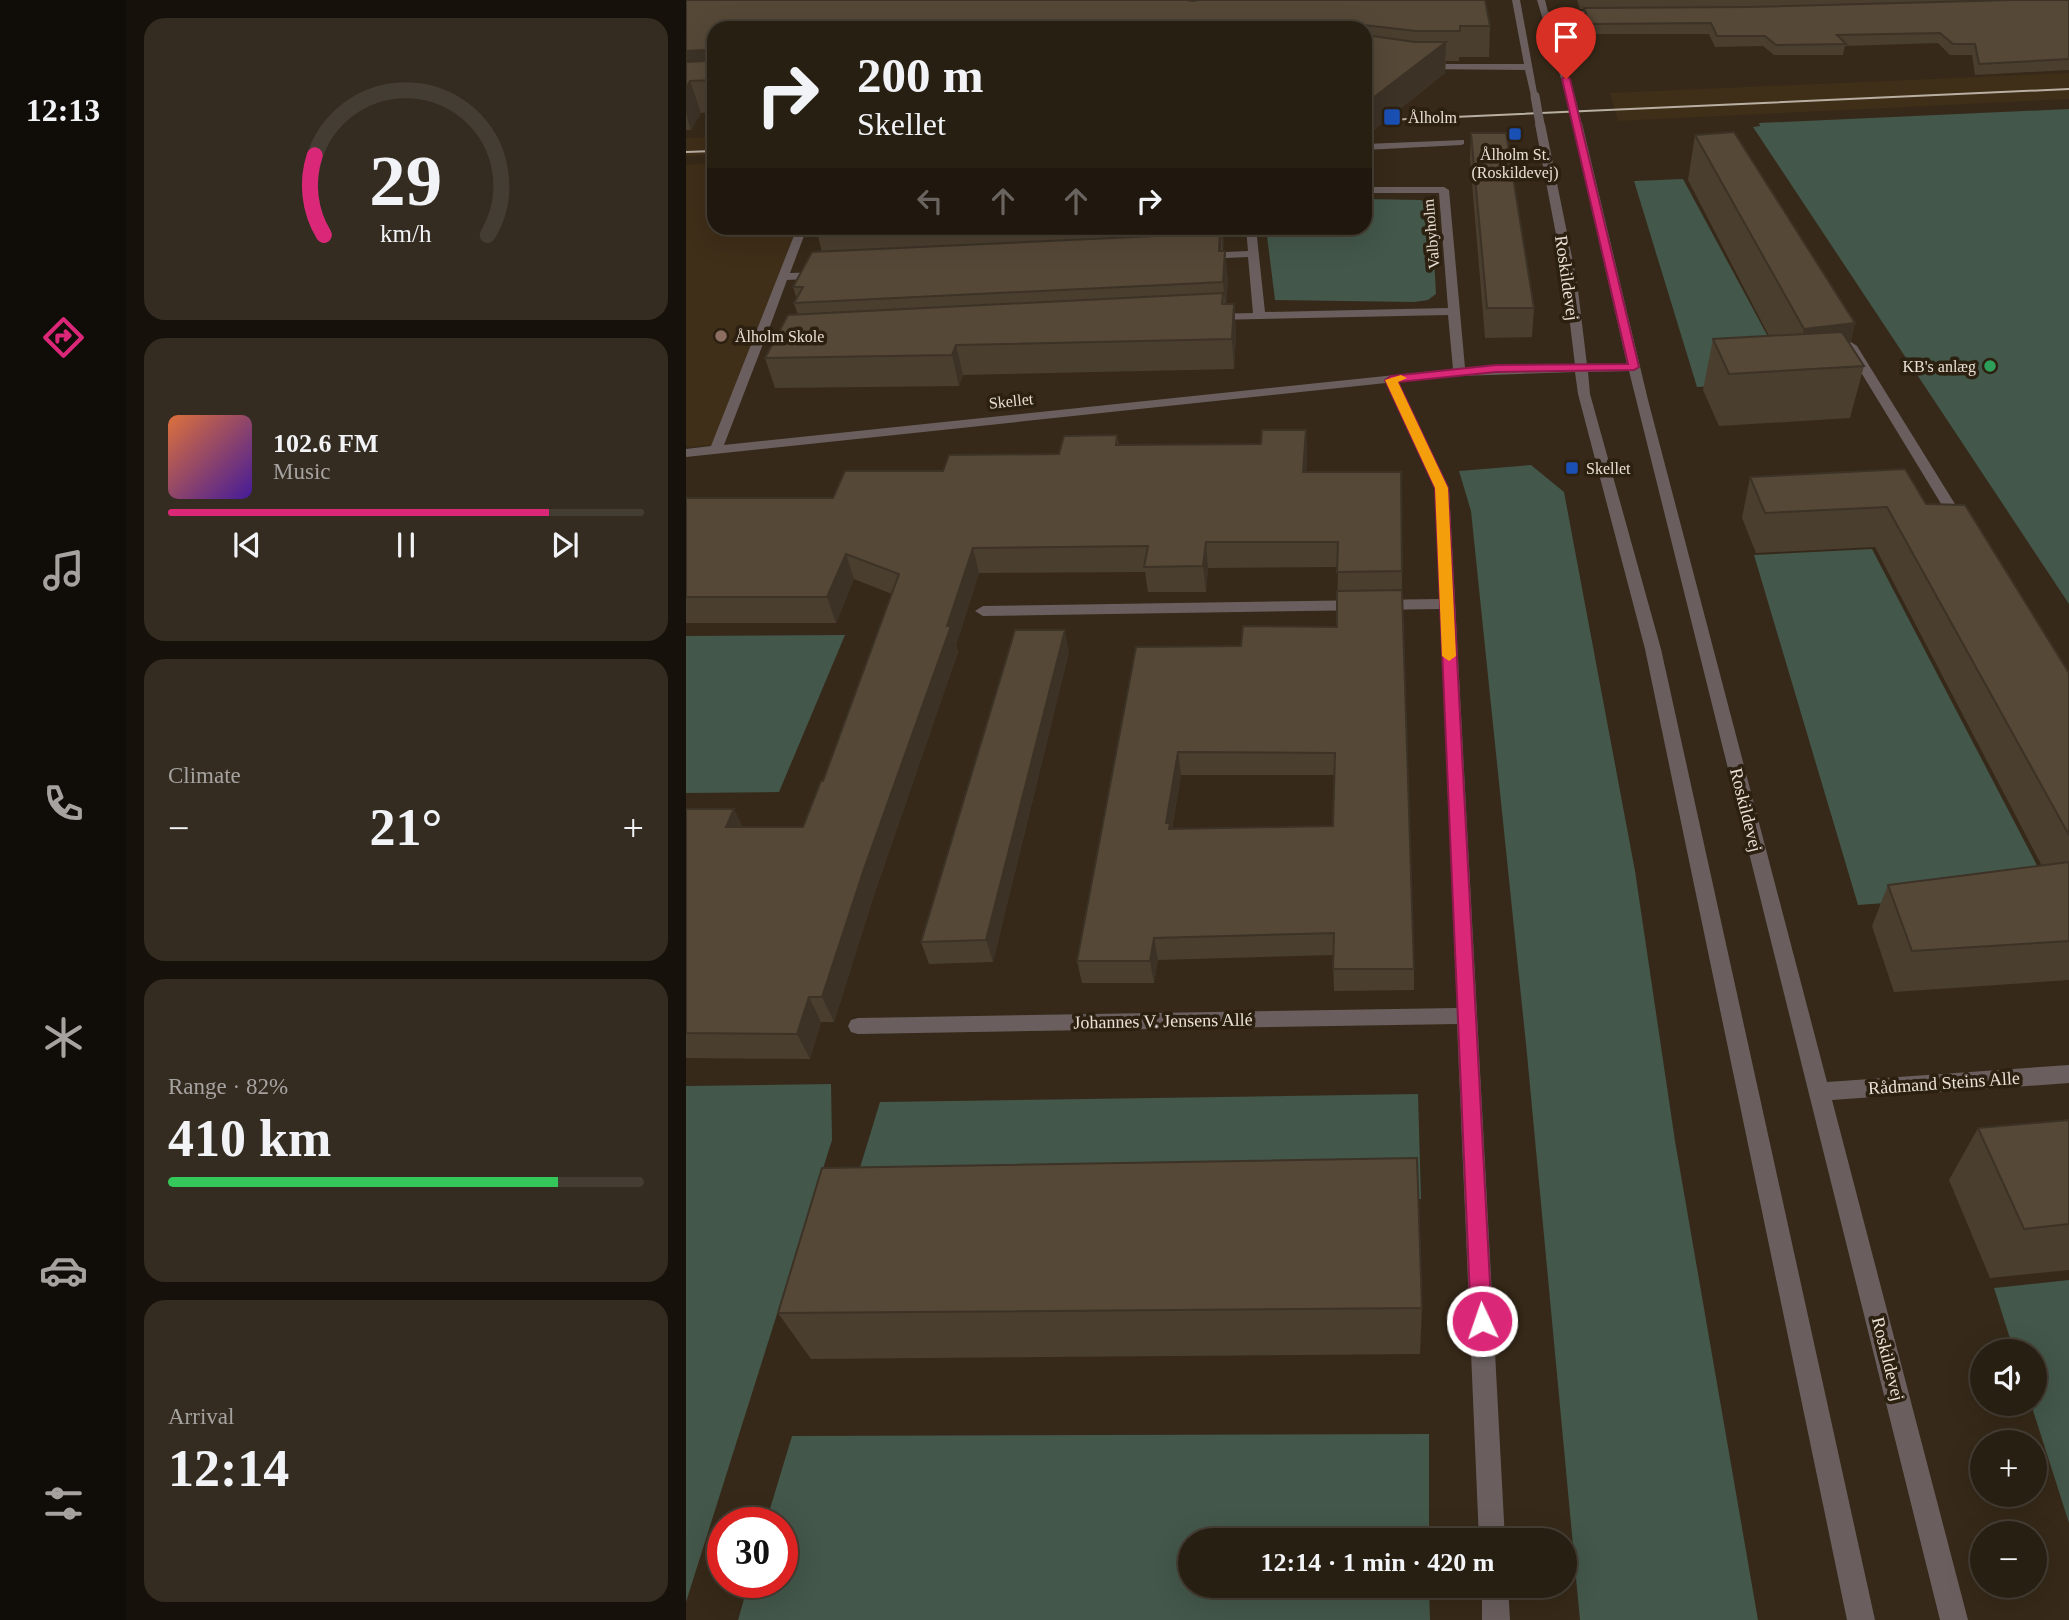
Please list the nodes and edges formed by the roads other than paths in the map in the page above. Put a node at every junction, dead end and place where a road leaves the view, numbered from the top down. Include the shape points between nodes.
1 (1516, 0) edge
2 (1541, 0) edge
3 (1622, 13) edge
4 (1545, 14) junction
5 (1415, 67) edge
6 (1529, 67) junction
7 (1461, 142) dead end
8 (1372, 147) edge
9 (1372, 190) edge
10 (799, 235) edge
11 (1252, 235) edge
12 (1253, 254) junction
13 (1198, 257) edge
14 (838, 275) edge
15 (783, 277) junction
16 (1454, 311) junction
17 (1259, 315) junction
18 (1203, 318) edge
19 (1844, 335) edge
20 (814, 338) edge
21 (758, 341) junction
22 (1578, 367) junction
23 (1634, 367) junction
24 (1459, 372) junction
25 (1391, 380) junction
26 (716, 450) junction
27 (686, 453) edge
28 (1965, 531) edge
29 (1446, 604) junction
30 (983, 611) dead end
31 (1467, 1016) junction
32 (858, 1026) dead end
33 (2069, 1074) edge
34 (1819, 1092) junction
35 (1491, 1528) edge
36 (1495, 1598) edge
37 (1496, 1620) edge
38 (1861, 1620) edge
39 (1954, 1620) edge

1 - 6 street, Roskildevej
2 - 4 street, Roskildevej
3 - 4 street
4 - 23 street, Roskildevej, bridge via 1570,94
5 - 6 street
6 - 22 street, Roskildevej, bridge via 1571,282
7 - 8 street
9 - 16 street, Valbyholm via 1444,190
10 - 15 street
11 - 12 street
12 - 13 street
12 - 17 street
14 - 15 street
15 - 21 street
16 - 17 street
16 - 24 street, Valbyholm
17 - 18 street
19 - 28 street
20 - 21 street
21 - 26 street
22 - 23 street, Skellet
22 - 24 street, Skellet
22 - 38 street, Roskildevej via 1653,649
23 - 34 street, Roskildevej
24 - 25 street, Skellet
25 - 26 street, Skellet
25 - 29 street via 1442,488
26 - 27 street, Skellet
29 - 30 street
29 - 31 street
31 - 32 street, Johannes V. Jensens Allé
31 - 35 street
33 - 34 street, Rådmand Steins Alle
34 - 39 street, Roskildevej
36 - 37 street

